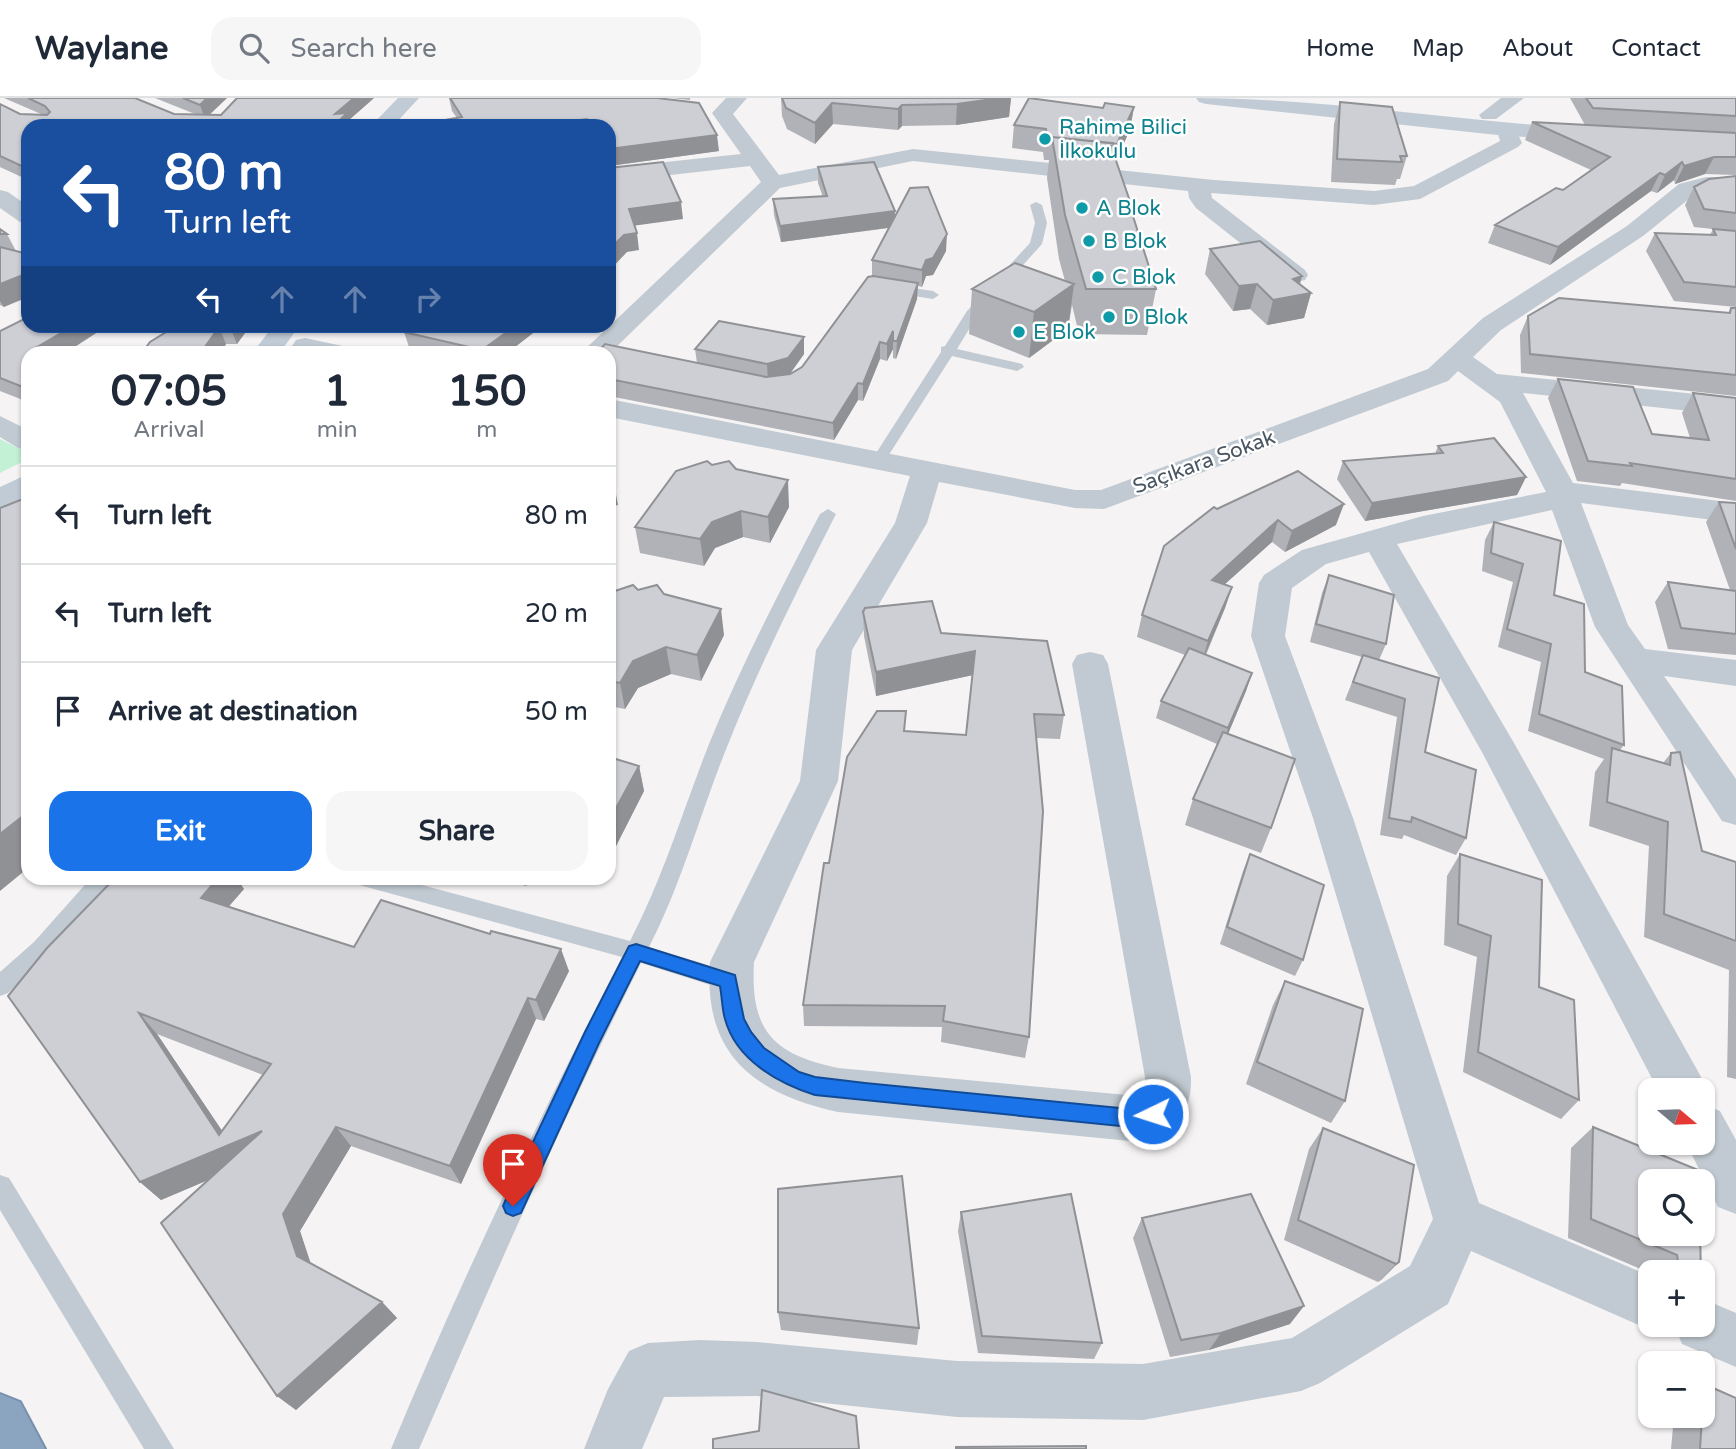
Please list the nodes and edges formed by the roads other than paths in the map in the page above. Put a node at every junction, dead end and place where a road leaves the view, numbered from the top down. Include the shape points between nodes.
1 (1206, 98) edge
2 (1318, 98) edge
3 (1514, 98) edge
4 (418, 102) edge
5 (1262, 102) edge
6 (722, 107) edge
7 (1489, 115) junction
8 (392, 119) edge
9 (411, 119) edge
10 (1507, 130) junction
11 (758, 159) junction
12 (616, 174) edge
13 (773, 183) junction
14 (1736, 184) edge
15 (1199, 185) junction
16 (1035, 205) dead end
17 (1634, 231) junction
18 (1673, 235) edge
19 (1297, 276) edge
20 (873, 286) edge
21 (933, 295) dead end
22 (1532, 297) junction
23 (1573, 301) edge
24 (291, 341) edge
25 (311, 346) edge
26 (605, 346) edge
27 (946, 350) junction
28 (1456, 357) junction
29 (1017, 367) dead end
30 (1489, 381) junction
31 (1736, 407) edge
32 (616, 409) edge
33 (0, 425) edge
34 (21, 438) edge
35 (878, 461) junction
36 (927, 471) junction
37 (21, 486) edge
38 (1562, 494) junction
39 (0, 500) edge
40 (1736, 513) edge
41 (21, 514) edge
42 (828, 514) dead end
43 (0, 526) edge
44 (1378, 539) junction
45 (1634, 660) junction
46 (1090, 664) dead end
47 (1736, 673) edge
48 (1719, 761) edge
49 (1736, 810) edge
50 (98, 885) edge
51 (389, 885) edge
52 (636, 952) junction
53 (729, 981) junction
54 (0, 985) edge
55 (1677, 1078) edge
56 (1715, 1150) edge
57 (0, 1187) edge
58 (1736, 1190) edge
59 (1459, 1220) junction
60 (1638, 1298) edge
61 (1715, 1331) edge
62 (1736, 1340) edge
63 (0, 1422) edge
64 (16, 1449) edge
65 (160, 1449) edge
66 (405, 1449) edge
67 (612, 1449) edge

1 - 5 main road
2 - 7 main road
3 - 7 street
4 - 8 main road
4 - 9 main road
5 - 10 main road
6 - 11 street
7 - 10 main road via 1598,129
10 - 15 street via 1511,143 1420,192 1374,198
11 - 12 street
11 - 13 street
13 - 15 street via 913,155
13 - 26 street
14 - 17 street, Saçıkara Sokak via 1687,189
15 - 19 street via 1204,203
16 - 27 lane via 1041,223 1036,244 986,297
17 - 18 street
17 - 22 street, Saçıkara Sokak
20 - 21 lane
22 - 23 street
22 - 28 street, Saçıkara Sokak via 1492,324
24 - 25 street
27 - 29 lane
27 - 35 lane
28 - 30 street
28 - 36 street, Saçıkara Sokak via 1438,375 1104,500 1075,499
30 - 31 street
30 - 38 street via 1512,397
32 - 35 street, Saçıkara Sokak
33 - 34 street
35 - 36 street, Saçıkara Sokak
36 - 53 street via 911,523 834,650 819,781 740,944
37 - 39 main road
38 - 40 street
38 - 44 street
38 - 45 street via 1612,627
41 - 43 main road
42 - 52 lane via 730,719 662,902
44 - 55 street via 1508,765
44 - 59 street via 1314,557 1276,583 1268,636 1334,818
45 - 47 street
45 - 48 street
46 - 53 street via 1168,1077 1166,1097 1153,1114 1140,1119 815,1086 793,1079 757,1055 734,1020
48 - 49 street
50 - 54 lane via 42,948
51 - 52 lane
52 - 53 lane
52 - 66 lane via 502,1230
56 - 58 street
57 - 65 lane
59 - 60 street
59 - 67 street via 1429,1285 1301,1364 1143,1392 957,1389 734,1368 648,1370
61 - 62 street
63 - 64 highway

